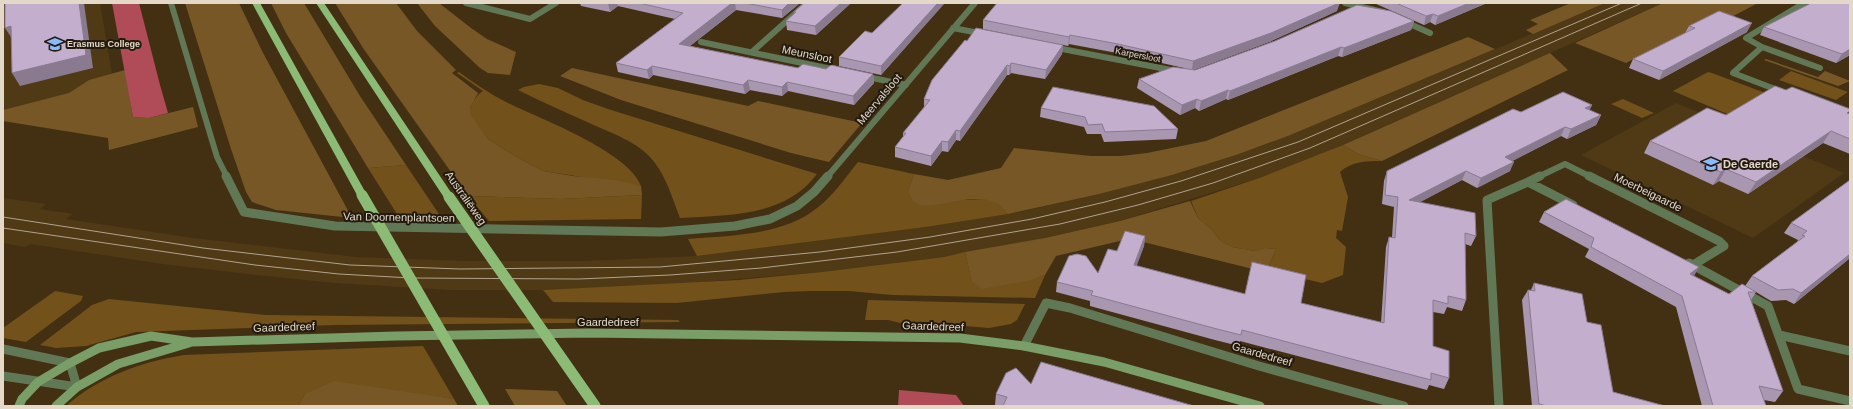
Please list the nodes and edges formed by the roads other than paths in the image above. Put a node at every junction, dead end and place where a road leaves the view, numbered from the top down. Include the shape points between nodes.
1 (171, 3) edge
2 (256, 3) edge
3 (320, 3) edge
4 (466, 3) edge
5 (556, 3) edge
6 (807, 3) edge
7 (975, 3) edge
8 (1345, 3) edge
9 (1804, 3) edge
10 (1356, 8) junction
11 (1349, 11) edge
12 (1386, 14) edge
13 (1394, 17) edge
14 (953, 28) junction
15 (1430, 33) dead end
16 (991, 35) edge
17 (701, 42) dead end
18 (1044, 46) edge
19 (1762, 48) junction
20 (752, 52) junction
21 (1820, 68) dead end
22 (840, 71) edge
23 (1185, 73) edge
24 (855, 74) edge
25 (906, 85) junction
26 (1786, 93) edge
27 (1528, 182) junction
28 (797, 206) joint
29 (1583, 210) edge
30 (1679, 258) edge
31 (1693, 265) junction
32 (1779, 335) junction
33 (192, 342) junction
34 (1024, 346) junction
35 (3, 349) edge
36 (1850, 351) edge
37 (70, 363) junction
38 (3, 376) edge
39 (38, 382) junction
40 (77, 387) junction
41 (1850, 401) edge
42 (1253, 405) edge
43 (19, 406) edge
44 (56, 406) edge
45 (484, 406) edge
46 (596, 406) edge
47 (1404, 406) edge
48 (1499, 406) edge

1 - 28 street, Van Doornenplantsoen via 217,157 244,212 335,226 662,232 735,226 770,218
2 - 45 main road, bridge via 362,195
3 - 46 main road, Australiëweg, bridge via 449,197
4 - 5 street via 530,19
6 - 20 street, Meunsloot
7 - 14 street, Meervalsloot
8 - 10 street
9 - 19 street via 1746,38
10 - 11 street
10 - 12 street via 1372,7
13 - 15 street
14 - 16 street
14 - 25 street, Meervalsloot
17 - 20 street, Meunsloot
18 - 23 street, Karpersloot
19 - 21 street
19 - 26 street via 1733,73
20 - 22 street, Meunsloot
24 - 25 street
25 - 28 street, Meervalsloot via 814,192
27 - 29 street
27 - 31 street, Moerbeigaarde via 1565,164 1719,241 1724,246
27 - 48 street, Moerbeigaarde via 1487,200
30 - 31 street
31 - 32 street via 1768,306
32 - 36 street
32 - 41 street via 1798,389
33 - 34 street, Gaardedreef via 396,336 825,335 960,338
33 - 37 street, Gaardedreef via 152,336 99,348
33 - 40 street, Gaardedreef via 118,364
34 - 42 street, Gaardedreef via 1104,362
34 - 47 street, Gaardedreef via 1046,303
35 - 37 street
37 - 39 street, Gaardedreef
37 - 40 street
38 - 39 street
39 - 40 street
39 - 43 street, Gaardedreef
40 - 44 street, Gaardedreef

